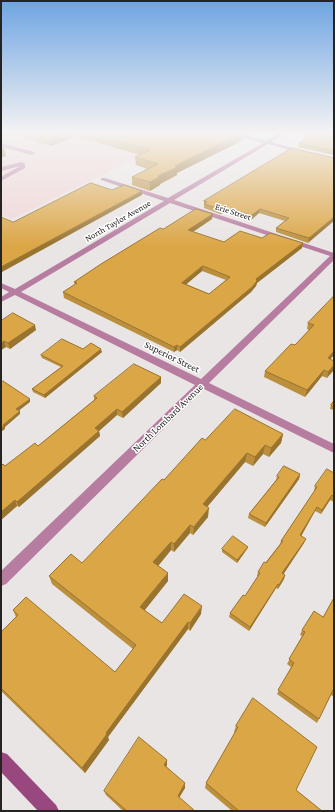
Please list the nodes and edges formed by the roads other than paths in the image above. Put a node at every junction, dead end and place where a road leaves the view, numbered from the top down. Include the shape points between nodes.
1 (19, 170) edge
2 (222, 170) edge
3 (1, 179) edge
4 (103, 179) dead end
5 (169, 201) junction
6 (334, 256) edge
7 (1, 285) edge
8 (14, 292) junction
9 (1, 300) edge
10 (203, 384) junction
11 (334, 449) edge
12 (1, 580) edge
13 (1, 760) edge
14 (50, 811) edge

1 - 3 street
2 - 5 street, North Taylor Avenue
4 - 5 street, Erie Street
5 - 6 street, Erie Street
5 - 8 street, North Taylor Avenue
6 - 10 street, North Lombard Avenue
7 - 8 street, Superior Street
8 - 9 street, North Taylor Avenue
8 - 10 street, Superior Street
10 - 11 street, Superior Street
10 - 12 street, North Lombard Avenue
13 - 14 main road

